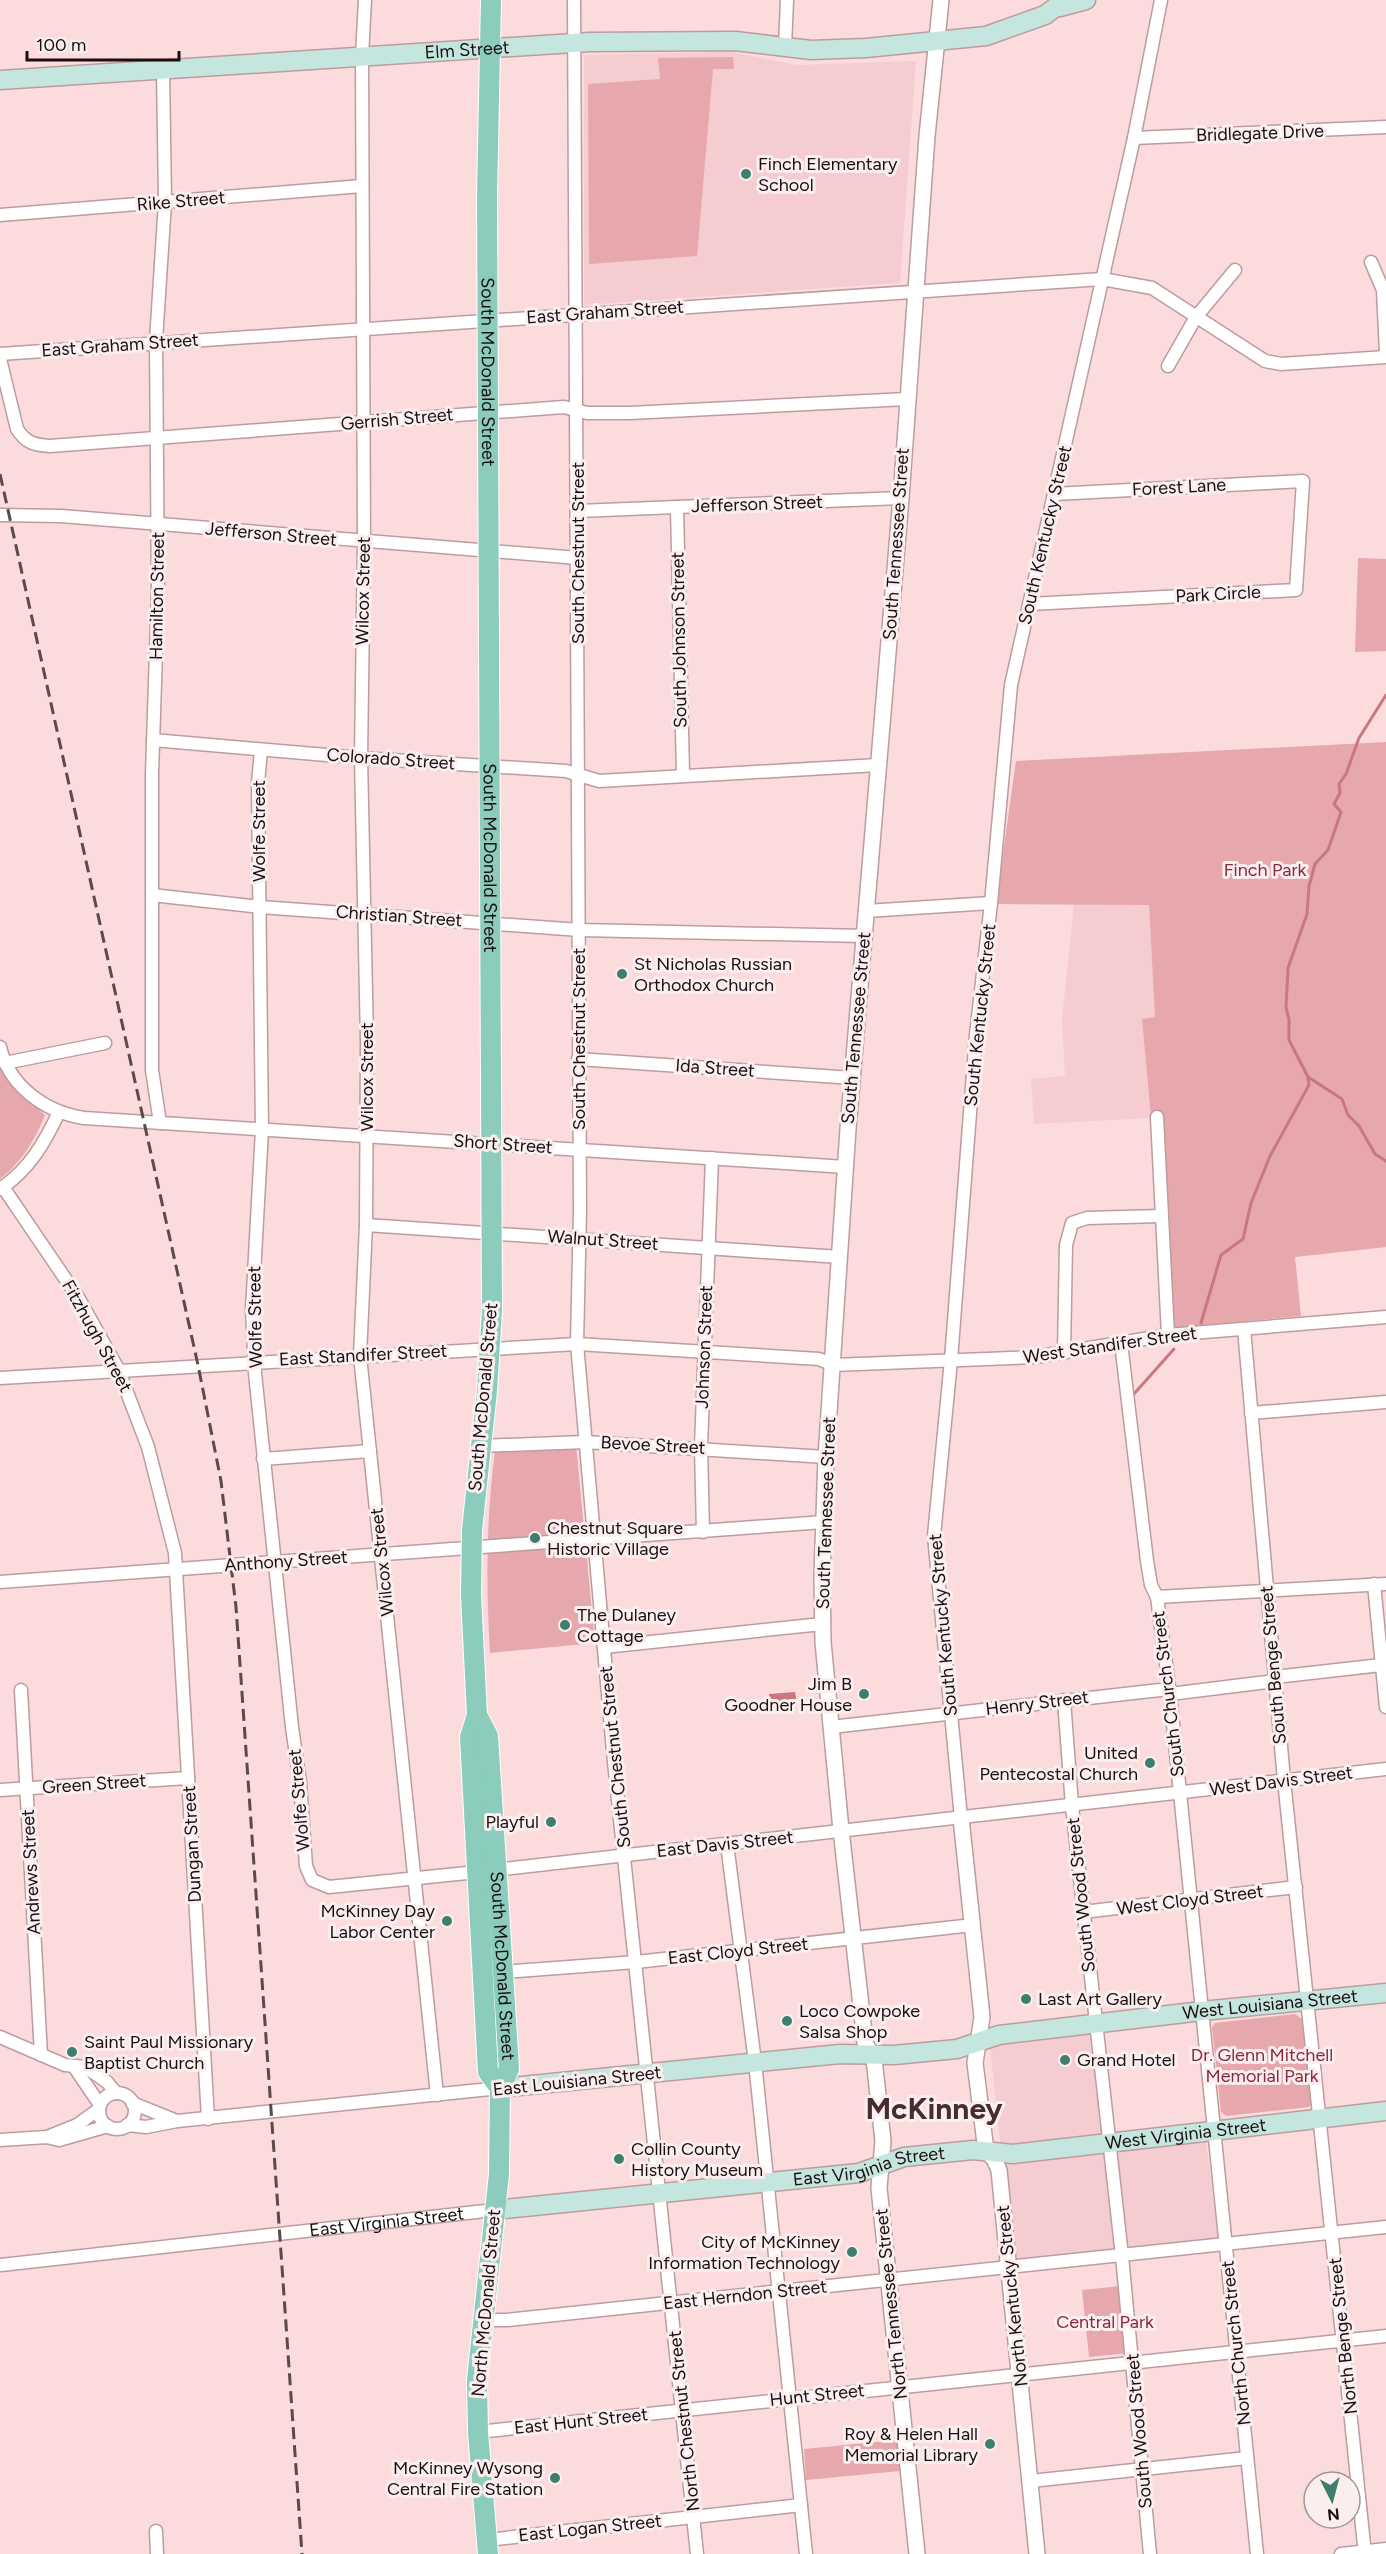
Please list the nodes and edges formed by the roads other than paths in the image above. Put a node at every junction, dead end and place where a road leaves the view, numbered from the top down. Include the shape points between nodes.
1 (365, 0) edge
2 (491, 0) edge
3 (574, 0) edge
4 (787, 0) edge
5 (941, 0) edge
6 (1086, 0) edge
7 (1161, 0) edge
8 (1062, 3) edge
9 (574, 42) junction
10 (935, 42) junction
11 (785, 47) junction
12 (488, 48) junction
13 (362, 56) junction
14 (163, 69) junction
15 (0, 80) edge
16 (1386, 127) edge
17 (1134, 138) junction
18 (362, 186) junction
19 (165, 202) junction
20 (0, 215) edge
21 (1371, 262) dead end
22 (1235, 270) dead end
23 (1102, 279) junction
24 (915, 293) junction
25 (577, 315) junction
26 (1196, 317) junction
27 (488, 320) junction
28 (363, 328) junction
29 (156, 341) junction
30 (0, 354) edge
31 (1386, 355) edge
32 (0, 359) edge
33 (1168, 366) dead end
34 (907, 399) junction
35 (577, 410) junction
36 (489, 412) junction
37 (363, 422) junction
38 (157, 437) junction
39 (1303, 481) joint
40 (1054, 494) junction
41 (901, 498) junction
42 (676, 507) junction
43 (578, 511) junction
44 (0, 515) edge
45 (158, 524) junction
46 (364, 542) junction
47 (490, 551) junction
48 (579, 558) junction
49 (1030, 604) junction
50 (153, 740) junction
51 (261, 750) junction
52 (361, 758) junction
53 (489, 765) junction
54 (878, 765) junction
55 (683, 774) junction
56 (579, 775) junction
57 (152, 895) junction
58 (991, 903) junction
59 (260, 907) junction
60 (866, 911) junction
61 (365, 914) junction
62 (490, 923) junction
63 (579, 930) junction
64 (864, 936) junction
65 (105, 1043) dead end
66 (0, 1047) edge
67 (578, 1059) junction
68 (5, 1063) junction
69 (853, 1077) junction
70 (58, 1112) junction
71 (1157, 1117) dead end
72 (160, 1123) junction
73 (262, 1130) junction
74 (367, 1136) junction
75 (491, 1143) junction
76 (579, 1150) junction
77 (712, 1158) junction
78 (846, 1167) junction
79 (2, 1188) edge
80 (1161, 1216) junction
81 (366, 1225) junction
82 (491, 1233) junction
83 (580, 1240) junction
84 (708, 1247) junction
85 (840, 1257) junction
86 (1386, 1317) edge
87 (1244, 1329) junction
88 (1168, 1335) junction
89 (1121, 1343) junction
90 (577, 1344) junction
91 (490, 1348) junction
92 (704, 1352) junction
93 (1064, 1353) junction
94 (360, 1356) junction
95 (951, 1360) junction
96 (256, 1362) junction
97 (833, 1365) junction
98 (118, 1369) junction
99 (0, 1378) edge
100 (1386, 1402) edge
101 (1251, 1413) junction
102 (585, 1442) junction
103 (480, 1446) junction
104 (701, 1447) junction
105 (370, 1450) junction
106 (826, 1457) junction
107 (263, 1459) junction
108 (824, 1522) junction
109 (703, 1532) junction
110 (594, 1539) junction
111 (471, 1548) junction
112 (381, 1554) junction
113 (274, 1562) junction
114 (177, 1569) junction
115 (0, 1582) edge
116 (1380, 1584) edge
117 (1266, 1591) junction
118 (1157, 1597) junction
119 (822, 1624) junction
120 (604, 1647) junction
121 (1381, 1665) junction
122 (1275, 1679) junction
123 (21, 1690) dead end
124 (1169, 1692) junction
125 (1064, 1700) junction
126 (1386, 1707) edge
127 (950, 1713) junction
128 (831, 1727) junction
129 (1386, 1769) edge
130 (188, 1778) junction
131 (1284, 1780) junction
132 (27, 1788) junction
133 (0, 1790) edge
134 (1179, 1793) junction
135 (1072, 1806) junction
136 (961, 1818) junction
137 (841, 1830) junction
138 (727, 1844) junction
139 (624, 1855) junction
140 (487, 1871) junction
141 (416, 1878) junction
142 (312, 1880) joint
143 (1296, 1887) junction
144 (1190, 1900) junction
145 (1083, 1912) junction
146 (973, 1925) junction
147 (854, 1938) junction
148 (740, 1951) junction
149 (636, 1962) junction
150 (503, 1972) junction
151 (1386, 1993) edge
152 (1309, 2001) junction
153 (1202, 2011) junction
154 (1094, 2024) junction
155 (0, 2037) edge
156 (976, 2043) junction
157 (872, 2054) junction
158 (41, 2055) junction
159 (755, 2062) junction
160 (75, 2068) junction
161 (648, 2074) junction
162 (500, 2088) junction
163 (116, 2093) junction
164 (437, 2095) junction
165 (132, 2103) junction
166 (100, 2107) junction
167 (1386, 2111) edge
168 (1321, 2118) junction
169 (208, 2119) junction
170 (177, 2121) junction
171 (127, 2125) junction
172 (108, 2126) junction
173 (1214, 2132) junction
174 (47, 2137) junction
175 (0, 2140) edge
176 (1109, 2144) junction
177 (986, 2151) junction
178 (882, 2164) junction
179 (766, 2183) junction
180 (661, 2193) junction
181 (494, 2210) junction
182 (1386, 2227) edge
183 (1332, 2232) junction
184 (1226, 2244) junction
185 (1122, 2256) junction
186 (0, 2266) edge
187 (1009, 2268) junction
188 (889, 2280) junction
189 (777, 2292) junction
190 (671, 2303) junction
191 (482, 2320) junction
192 (1386, 2336) edge
193 (1344, 2340) junction
194 (1236, 2350) junction
195 (1132, 2361) junction
196 (1021, 2373) junction
197 (901, 2386) junction
198 (788, 2398) junction
199 (683, 2410) junction
200 (478, 2432) junction
201 (1247, 2457) junction
202 (1143, 2469) junction
203 (1031, 2481) junction
204 (801, 2505) junction
205 (694, 2517) junction
206 (156, 2530) dead end
207 (487, 2547) edge
208 (1386, 2549) edge
209 (1365, 2553) edge
210 (157, 2554) edge
211 (697, 2554) edge
212 (806, 2554) edge
213 (917, 2554) edge
214 (1037, 2554) edge
215 (1150, 2554) edge
216 (1257, 2554) edge
217 (1341, 2554) edge

1 - 13 street, Wilcox Street
2 - 12 main road, South McDonald Street
3 - 9 street, South Chestnut Street
4 - 11 street
5 - 10 street, South Tennessee Street
6 - 8 main road, Elm Street
7 - 17 street, South Kentucky Street
8 - 10 main road, Elm Street via 1005,31
9 - 11 main road, Elm Street via 735,41
9 - 12 main road, Elm Street
9 - 25 street, South Chestnut Street
10 - 11 main road, Elm Street via 821,50
10 - 24 street, South Tennessee Street
12 - 13 main road, Elm Street
12 - 27 main road, South McDonald Street
13 - 14 main road, Elm Street
13 - 18 street, Wilcox Street
14 - 15 main road, Elm Street
14 - 19 street, Hamilton Street
16 - 17 street, Bridlegate Drive
17 - 23 street, South Kentucky Street
18 - 19 street, Rike Street
18 - 28 street, Wilcox Street
19 - 20 street, Rike Street
19 - 29 street, Hamilton Street
21 - 31 street via 1383,290
22 - 26 street
23 - 24 street, East Graham Street
23 - 26 street, East Graham Street via 1152,288
23 - 40 street, South Kentucky Street
24 - 25 street, East Graham Street
24 - 34 street, South Tennessee Street
25 - 27 street, East Graham Street
25 - 35 street, South Chestnut Street
26 - 31 street, East Graham Street via 1253,354 1281,364
26 - 33 street
27 - 28 street, East Graham Street
27 - 36 main road, South McDonald Street
28 - 29 street, East Graham Street
28 - 37 street, Wilcox Street
29 - 30 street, East Graham Street
29 - 38 street, Hamilton Street
32 - 38 street, Gerrish Street via 13,414 23,438 33,444
34 - 35 street, Gerrish Street via 630,413
34 - 41 street, South Tennessee Street
35 - 36 street, Gerrish Street via 564,407
35 - 43 street, South Chestnut Street
36 - 37 street, Gerrish Street
36 - 47 main road, South McDonald Street
37 - 38 street, Gerrish Street
37 - 46 street, Wilcox Street
38 - 45 street, Hamilton Street
39 - 40 street, Forest Lane
39 - 49 street, Park Circle via 1296,590
40 - 49 street, South Kentucky Street
41 - 42 street, Jefferson Street
41 - 54 street, South Tennessee Street
42 - 43 street, Jefferson Street
42 - 55 street, South Johnson Street
43 - 48 street, South Chestnut Street
44 - 45 street, Jefferson Street
45 - 46 street, Jefferson Street
45 - 50 street, Hamilton Street
46 - 47 street, Jefferson Street
46 - 52 street, Wilcox Street
47 - 48 street, Jefferson Street
47 - 53 main road, South McDonald Street
48 - 56 street, South Chestnut Street
49 - 58 street, South Kentucky Street via 1011,685
50 - 51 street, Colorado Street
50 - 57 street, Hamilton Street
51 - 52 street, Colorado Street
51 - 59 street, Wolfe Street
52 - 53 street, Colorado Street
52 - 61 street, Wilcox Street
53 - 56 street, Colorado Street
53 - 62 main road, South McDonald Street
54 - 55 street, Colorado Street
54 - 60 street, South Tennessee Street
55 - 56 street, Colorado Street via 599,781
56 - 63 street, South Chestnut Street
57 - 59 street, Christian Street
57 - 72 street, Hamilton Street via 152,1070
58 - 60 street
58 - 95 street, South Kentucky Street via 976,1035
59 - 61 street, Christian Street
59 - 73 street, Wolfe Street
60 - 64 street, South Tennessee Street
61 - 62 street, Christian Street
61 - 74 street, Wilcox Street
62 - 63 street, Christian Street
62 - 75 main road, South McDonald Street
63 - 64 street, Christian Street
63 - 67 street, South Chestnut Street
64 - 69 street, South Tennessee Street
65 - 68 street
66 - 68 street
67 - 69 street, Ida Street
67 - 76 street, South Chestnut Street
68 - 70 street, Short Street via 32,1096
69 - 78 street, South Tennessee Street
70 - 72 street, Short Street via 84,1118
70 - 79 street, Fitzhugh Street via 38,1151
71 - 80 street
72 - 73 street, Short Street
73 - 74 street, Short Street
73 - 96 street, Wolfe Street via 252,1310
74 - 75 street, Short Street
74 - 81 street, Wilcox Street
75 - 76 street, Short Street
75 - 82 main road, South McDonald Street
76 - 77 street, Short Street
76 - 83 street, South Chestnut Street
77 - 78 street, Short Street
77 - 84 street
78 - 85 street, South Tennessee Street
79 - 98 street, Fitzhugh Street via 79,1299
80 - 88 street
80 - 93 street via 1087,1218 1072,1223 1066,1245
81 - 82 street, Walnut Street
81 - 94 street, Wilcox Street
82 - 83 street, Walnut Street
82 - 91 main road, South McDonald Street
83 - 84 street, Walnut Street
83 - 90 street, South Chestnut Street
84 - 85 street, Walnut Street
84 - 92 street, Johnson Street
85 - 97 street, South Tennessee Street
86 - 87 street, West Standifer Street
87 - 88 street, West Standifer Street
87 - 101 street, South Benge Street
88 - 89 street, West Standifer Street
89 - 93 street, West Standifer Street
89 - 118 street, South Church Street via 1147,1561
90 - 91 street, East Standifer Street
90 - 92 street, East Standifer Street
90 - 102 street, South Chestnut Street
91 - 94 street, East Standifer Street
91 - 103 main road, South McDonald Street
92 - 97 street, East Standifer Street via 819,1359
92 - 104 street, Johnson Street
93 - 95 street, West Standifer Street
94 - 96 street, East Standifer Street
94 - 105 street, Wilcox Street
95 - 97 street, West Standifer Street
95 - 127 street, South Kentucky Street via 934,1536
96 - 98 street, East Standifer Street
96 - 107 street, Wolfe Street
97 - 106 street, South Tennessee Street
98 - 99 street, East Standifer Street
98 - 114 street, Fitzhugh Street via 148,1447
100 - 101 street
101 - 117 street, South Benge Street
102 - 103 street, Bevoe Street
102 - 104 street, Bevoe Street
102 - 110 street, South Chestnut Street
103 - 111 main road, South McDonald Street
104 - 106 street, Bevoe Street
104 - 109 street
105 - 107 street
105 - 112 street, Wilcox Street
106 - 108 street, South Tennessee Street
107 - 113 street, Wolfe Street
108 - 109 street, Anthony Street
108 - 119 street, South Tennessee Street
109 - 110 street, Anthony Street
110 - 111 street, Anthony Street
110 - 120 street, South Chestnut Street
111 - 112 street, Anthony Street
111 - 140 main road, South McDonald Street via 477,1715 470,1737
112 - 113 street, Anthony Street
112 - 141 street, Wilcox Street
113 - 114 street, Anthony Street
113 - 142 street, Wolfe Street via 306,1866
114 - 115 street, Anthony Street
114 - 130 street, Dungan Street
116 - 117 street
116 - 121 street
117 - 118 street
117 - 122 street, South Benge Street
118 - 124 street, South Church Street
119 - 120 street
119 - 128 street, South Tennessee Street
120 - 139 street, South Chestnut Street
121 - 122 street
121 - 126 street
122 - 124 street
122 - 131 street, South Benge Street
123 - 132 street, Andrews Street
124 - 125 street, Henry Street
124 - 134 street, South Church Street
125 - 127 street, Henry Street
125 - 135 street, South Wood Street
127 - 128 street, Henry Street
127 - 136 street, South Kentucky Street
128 - 137 street, South Tennessee Street
129 - 131 street, West Davis Street
130 - 132 street, Green Street
130 - 169 street, Dungan Street
131 - 134 street, West Davis Street
131 - 143 street, South Benge Street
132 - 133 street, Green Street
132 - 158 street, Andrews Street
134 - 135 street, West Davis Street
134 - 144 street, South Church Street
135 - 136 street, West Davis Street
135 - 145 street, South Wood Street
136 - 137 street, East Davis Street
136 - 146 street, South Kentucky Street
137 - 138 street, East Davis Street
137 - 147 street, South Tennessee Street
138 - 139 street, East Davis Street
138 - 148 street
139 - 140 street, East Davis Street
139 - 149 street, South Chestnut Street
140 - 141 street, East Davis Street
140 - 150 main road, South McDonald Street
140 - 162 main road, South McDonald Street via 488,2072
141 - 142 street, East Davis Street via 329,1887
141 - 164 street, Wilcox Street
143 - 144 street, West Cloyd Street
143 - 152 street, South Benge Street
144 - 145 street, West Cloyd Street
144 - 153 street, South Church Street
145 - 154 street, South Wood Street
146 - 147 street, East Cloyd Street
146 - 156 street, South Kentucky Street via 982,2017
147 - 148 street, East Cloyd Street
147 - 157 street, South Tennessee Street via 865,2043
148 - 149 street, East Cloyd Street
148 - 159 street
149 - 150 street, East Cloyd Street
149 - 161 street, South Chestnut Street
150 - 162 main road, South McDonald Street via 509,2069
151 - 152 main road, West Louisiana Street
152 - 153 main road, West Louisiana Street
152 - 168 street, North Benge Street
153 - 154 main road, West Louisiana Street
153 - 173 street, North Church Street
154 - 156 main road, West Louisiana Street via 999,2035
154 - 176 street, South Wood Street
155 - 158 street
156 - 157 main road, East Louisiana Street via 957,2049
156 - 177 street, North Kentucky Street
157 - 159 main road, East Louisiana Street
157 - 178 street, North Tennessee Street via 883,2141
158 - 160 street
159 - 161 main road, East Louisiana Street
159 - 179 street
160 - 163 street via 86,2067
160 - 166 street
161 - 162 main road, East Louisiana Street
161 - 180 street, North Chestnut Street
162 - 164 street, East Louisiana Street
162 - 181 main road, North McDonald Street via 500,2152
163 - 165 street
163 - 166 street via 106,2097
164 - 169 street, East Louisiana Street
165 - 170 street, East Louisiana Street
165 - 171 street via 134,2112
166 - 172 street via 101,2119
166 - 174 street via 76,2125
167 - 168 main road, West Virginia Street
168 - 173 main road, West Virginia Street
168 - 183 street, North Benge Street
169 - 170 street, East Louisiana Street
170 - 171 street, East Louisiana Street via 146,2127
171 - 172 street
172 - 174 street via 59,2140
173 - 176 main road, West Virginia Street
173 - 184 street, North Church Street
174 - 175 street
176 - 177 main road, West Virginia Street via 1013,2154
176 - 185 street, South Wood Street
177 - 178 main road, East Virginia Street via 904,2157
177 - 187 street, North Kentucky Street via 999,2170
178 - 179 main road, East Virginia Street via 859,2172
178 - 188 street, North Tennessee Street via 878,2182
179 - 180 main road, East Virginia Street
179 - 189 street
180 - 181 main road, East Virginia Street
180 - 190 street, North Chestnut Street
181 - 186 street, East Virginia Street
181 - 191 main road, North McDonald Street
182 - 183 street, East Herndon Street
183 - 184 street, East Herndon Street
183 - 193 street, North Benge Street
184 - 185 street, East Herndon Street
184 - 194 street, North Church Street
185 - 187 street, East Herndon Street
185 - 195 street, South Wood Street
187 - 188 street, East Herndon Street
187 - 196 street, North Kentucky Street
188 - 189 street, East Herndon Street
188 - 197 street, North Tennessee Street
189 - 190 street, East Herndon Street
189 - 198 street
190 - 191 street, East Herndon Street
190 - 199 street, North Chestnut Street
191 - 200 main road, North McDonald Street
192 - 193 street, Hunt Street
193 - 194 street, Hunt Street
193 - 209 street, North Benge Street
194 - 195 street, Hunt Street
194 - 201 street, North Church Street
195 - 196 street, Hunt Street
195 - 202 street, South Wood Street
196 - 197 street, Hunt Street
196 - 203 street, North Kentucky Street
197 - 198 street, Hunt Street
197 - 213 street, North Tennessee Street
198 - 199 street, Hunt Street
198 - 204 street
199 - 200 street, East Hunt Street
199 - 205 street, North Chestnut Street
200 - 207 main road, North McDonald Street
201 - 202 street
201 - 216 street, North Church Street
202 - 203 street
202 - 215 street, South Wood Street
203 - 214 street, North Kentucky Street
204 - 205 street, East Logan Street
204 - 212 street
205 - 207 street, East Logan Street
205 - 211 street, North Chestnut Street
206 - 210 street
208 - 209 street
209 - 217 street

